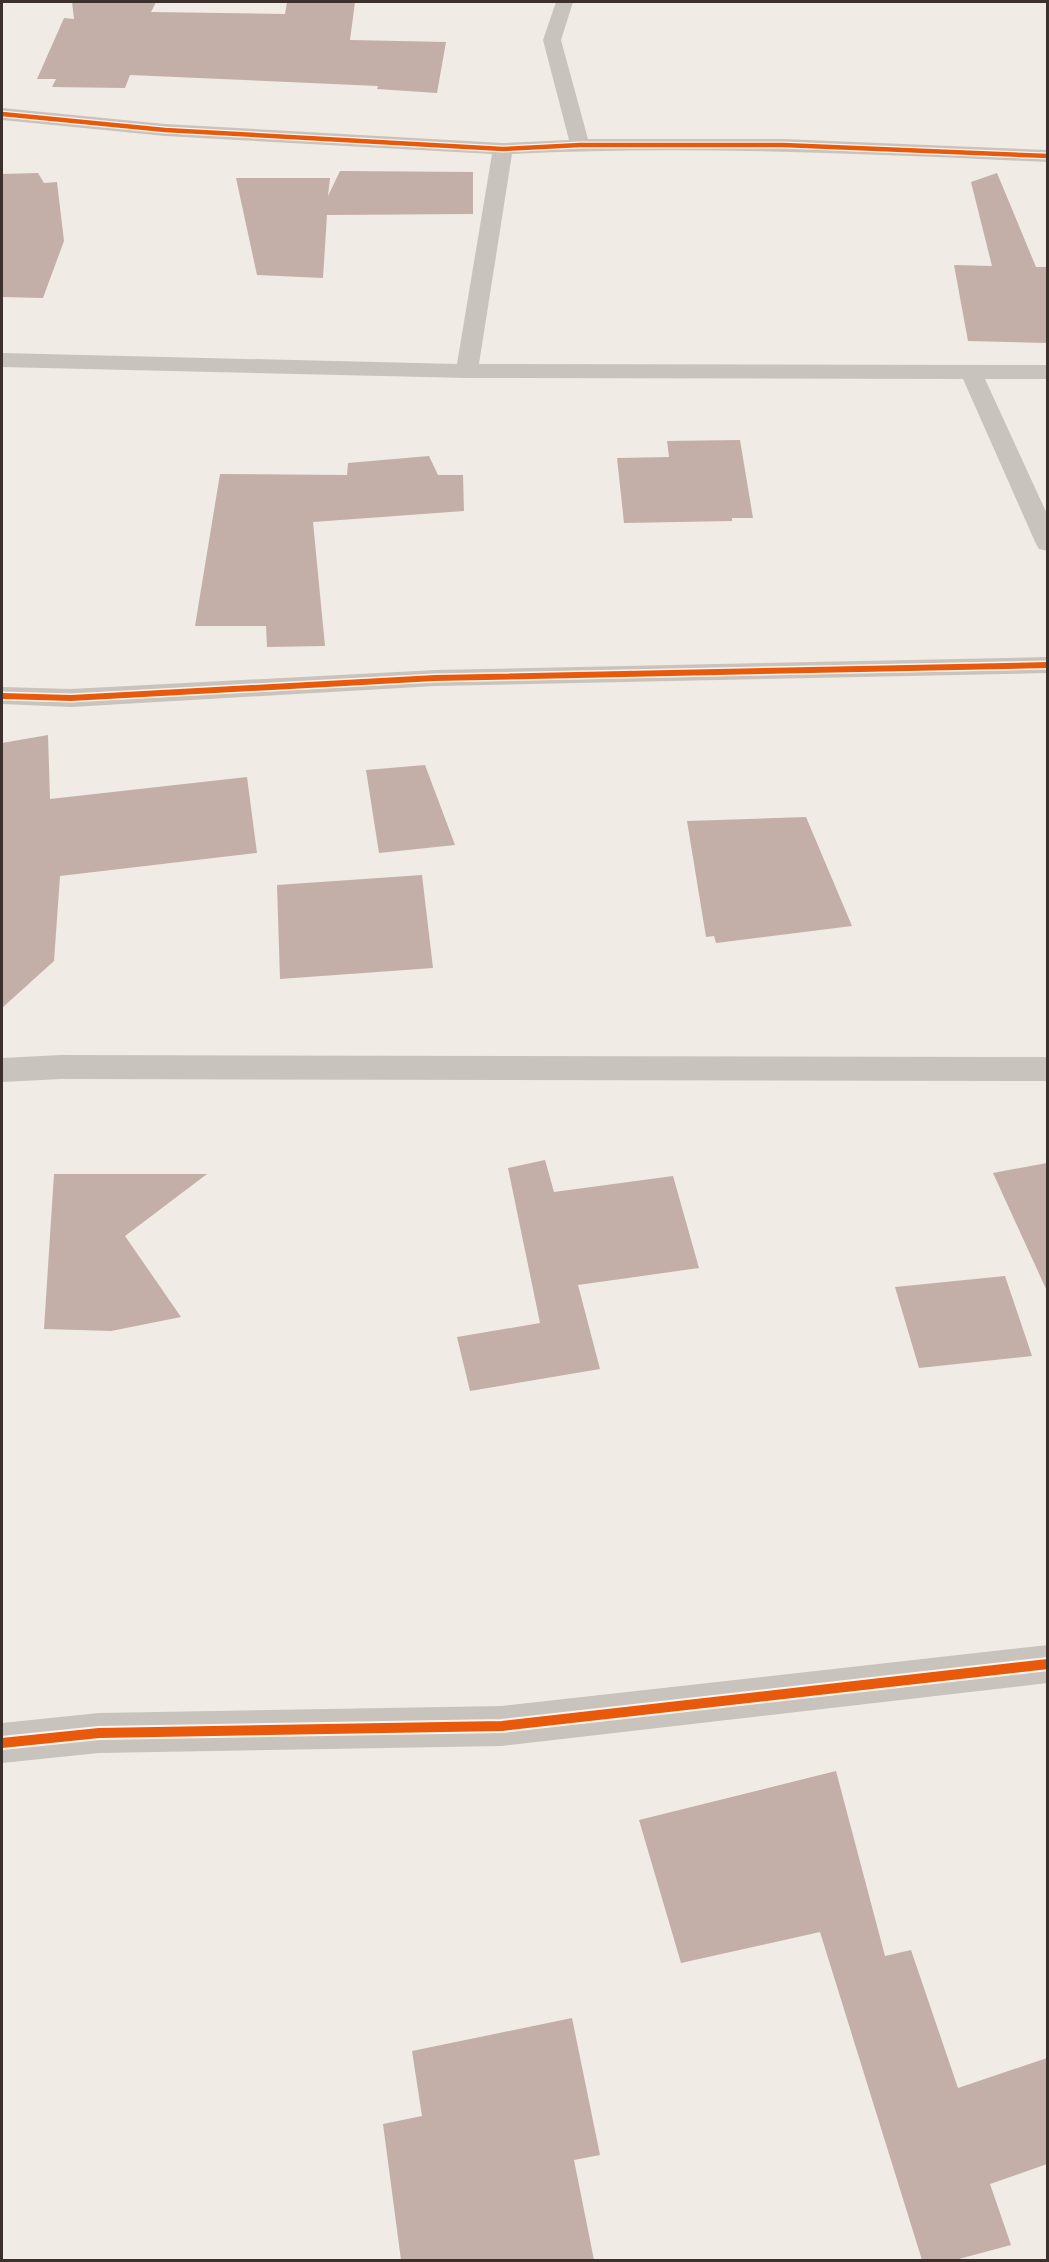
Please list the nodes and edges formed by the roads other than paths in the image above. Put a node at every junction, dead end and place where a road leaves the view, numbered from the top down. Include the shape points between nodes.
1 (564, 2) edge
2 (2, 114) edge
3 (580, 145) junction
4 (503, 149) junction
5 (1047, 156) edge
6 (2, 360) edge
7 (466, 371) junction
8 (971, 372) junction
9 (1047, 372) edge
10 (1047, 544) edge
11 (1047, 665) edge
12 (2, 696) edge
13 (1047, 1069) edge
14 (2, 1070) edge
15 (1047, 1664) edge
16 (2, 1743) edge

1 - 3 street via 552,40
2 - 4 street via 165,130
3 - 4 street
3 - 5 street via 783,145
4 - 7 street
6 - 7 street
7 - 8 street
8 - 9 street
8 - 10 street
11 - 12 street via 435,678 71,698
13 - 14 street
15 - 16 street via 502,1726 99,1733

